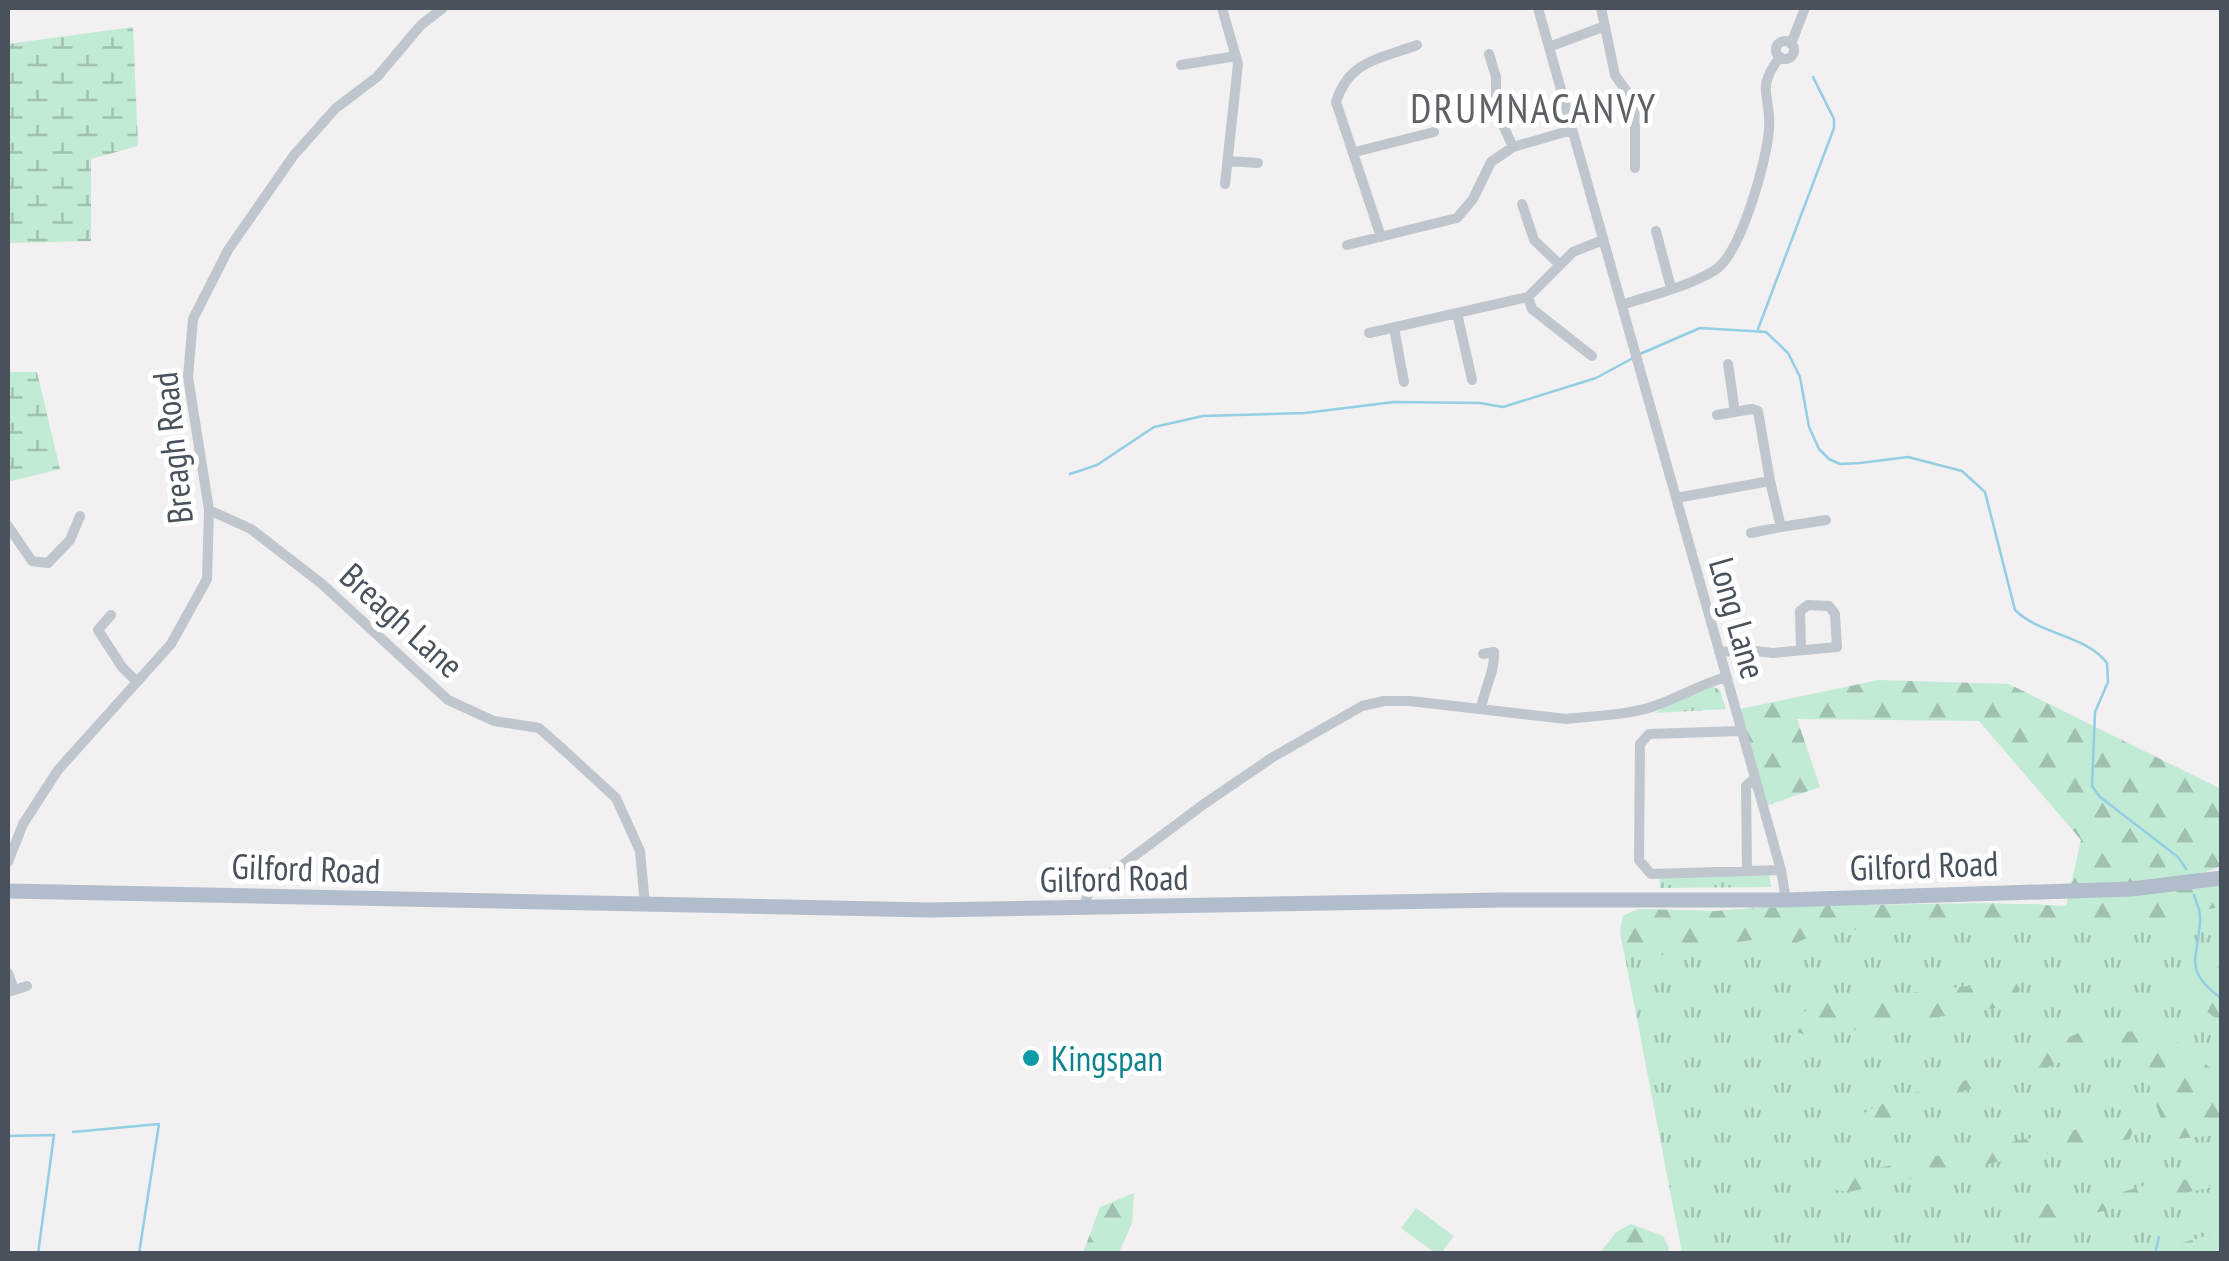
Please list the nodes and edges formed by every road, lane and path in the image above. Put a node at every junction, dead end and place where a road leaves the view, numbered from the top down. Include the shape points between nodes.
1 (443, 8) edge
2 (1222, 8) edge
3 (1538, 8) edge
4 (1601, 8) edge
5 (1804, 8) edge
6 (1605, 26) junction
7 (1418, 44) dead end
8 (1549, 47) junction
9 (1489, 54) dead end
10 (1236, 56) junction
11 (1181, 65) dead end
12 (1572, 130) junction
13 (1434, 132) dead end
14 (1513, 147) junction
15 (1354, 152) junction
16 (1228, 160) junction
17 (1258, 163) dead end
18 (1635, 168) dead end
19 (1225, 184) dead end
20 (1522, 204) dead end
21 (1656, 231) dead end
22 (1381, 237) junction
23 (1603, 240) junction
24 (1348, 245) dead end
25 (1560, 265) junction
26 (1671, 288) junction
27 (1528, 297) junction
28 (1622, 306) junction
29 (1457, 313) junction
30 (1394, 328) junction
31 (1369, 333) dead end
32 (1592, 356) dead end
33 (1728, 364) dead end
34 (1472, 380) dead end
35 (1404, 382) dead end
36 (1735, 412) junction
37 (1717, 415) dead end
38 (1770, 481) junction
39 (1676, 498) junction
40 (208, 510) junction
41 (80, 516) dead end
42 (1826, 520) dead end
43 (8, 526) edge
44 (1782, 527) junction
45 (1751, 533) dead end
46 (111, 615) dead end
47 (1801, 650) junction
48 (1494, 652) dead end
49 (1719, 652) junction
50 (1726, 677) junction
51 (136, 681) junction
52 (1481, 709) junction
53 (1741, 731) junction
54 (1755, 778) junction
55 (8, 862) edge
56 (1747, 870) junction
57 (1781, 870) junction
58 (2222, 878) edge
59 (8, 891) edge
60 (1786, 900) junction
61 (645, 905) junction
62 (1083, 908) junction
63 (8, 973) edge
64 (27, 986) dead end
65 (11, 991) edge

1 - 40 street, Breagh Road via 294,155 228,250 193,319 188,377
2 - 10 street
3 - 8 street, Long Lane
4 - 6 street
5 - 26 street via 1791,44 1778,44 1780,57 1764,88 1770,125 1763,172 1732,248 1714,271
6 - 8 street
6 - 18 street via 1615,75 1635,103
7 - 15 street via 1352,70 1341,86 1336,102
8 - 12 street, Long Lane
9 - 14 street via 1496,110
10 - 11 street
10 - 16 street
12 - 14 street
12 - 23 street, Long Lane
13 - 15 street
14 - 22 street via 1491,162 1457,218
15 - 22 street
16 - 17 street
16 - 19 street
20 - 25 street via 1534,240
21 - 26 street
22 - 24 street
23 - 25 street
23 - 28 street, Long Lane
25 - 27 street
26 - 28 street
27 - 29 street
27 - 32 street via 1532,309
28 - 39 street, Long Lane
29 - 30 street
29 - 34 street
30 - 31 street
30 - 35 street
33 - 36 street
36 - 37 street
36 - 38 street via 1760,414
38 - 39 street
38 - 44 street
39 - 49 street, Long Lane
40 - 51 street, Breagh Road via 207,579 178,634
40 - 61 street, Breagh Lane via 250,529 322,584 448,700 494,720 538,728 566,752 616,798 640,850
41 - 43 street via 70,540 48,563 32,560
42 - 44 street
44 - 45 street
46 - 51 street via 98,630
47 - 47 street via 1802,607 1833,609 1837,646
47 - 49 street
48 - 52 street
49 - 50 street, Long Lane
50 - 52 street via 1655,706 1586,717
50 - 53 street, Long Lane
51 - 55 street, Breagh Road via 58,770
52 - 62 street via 1396,700 1362,706 1204,804 1090,889
53 - 54 street, Long Lane
53 - 56 street via 1644,738 1639,860 1650,874
54 - 56 street via 1746,786
54 - 57 street, Long Lane
56 - 57 street
57 - 60 street, Long Lane
58 - 60 main road, Gilford Road via 2132,889
59 - 61 main road, Gilford Road
60 - 62 main road, Gilford Road
61 - 62 main road, Gilford Road
63 - 65 street
64 - 65 street

